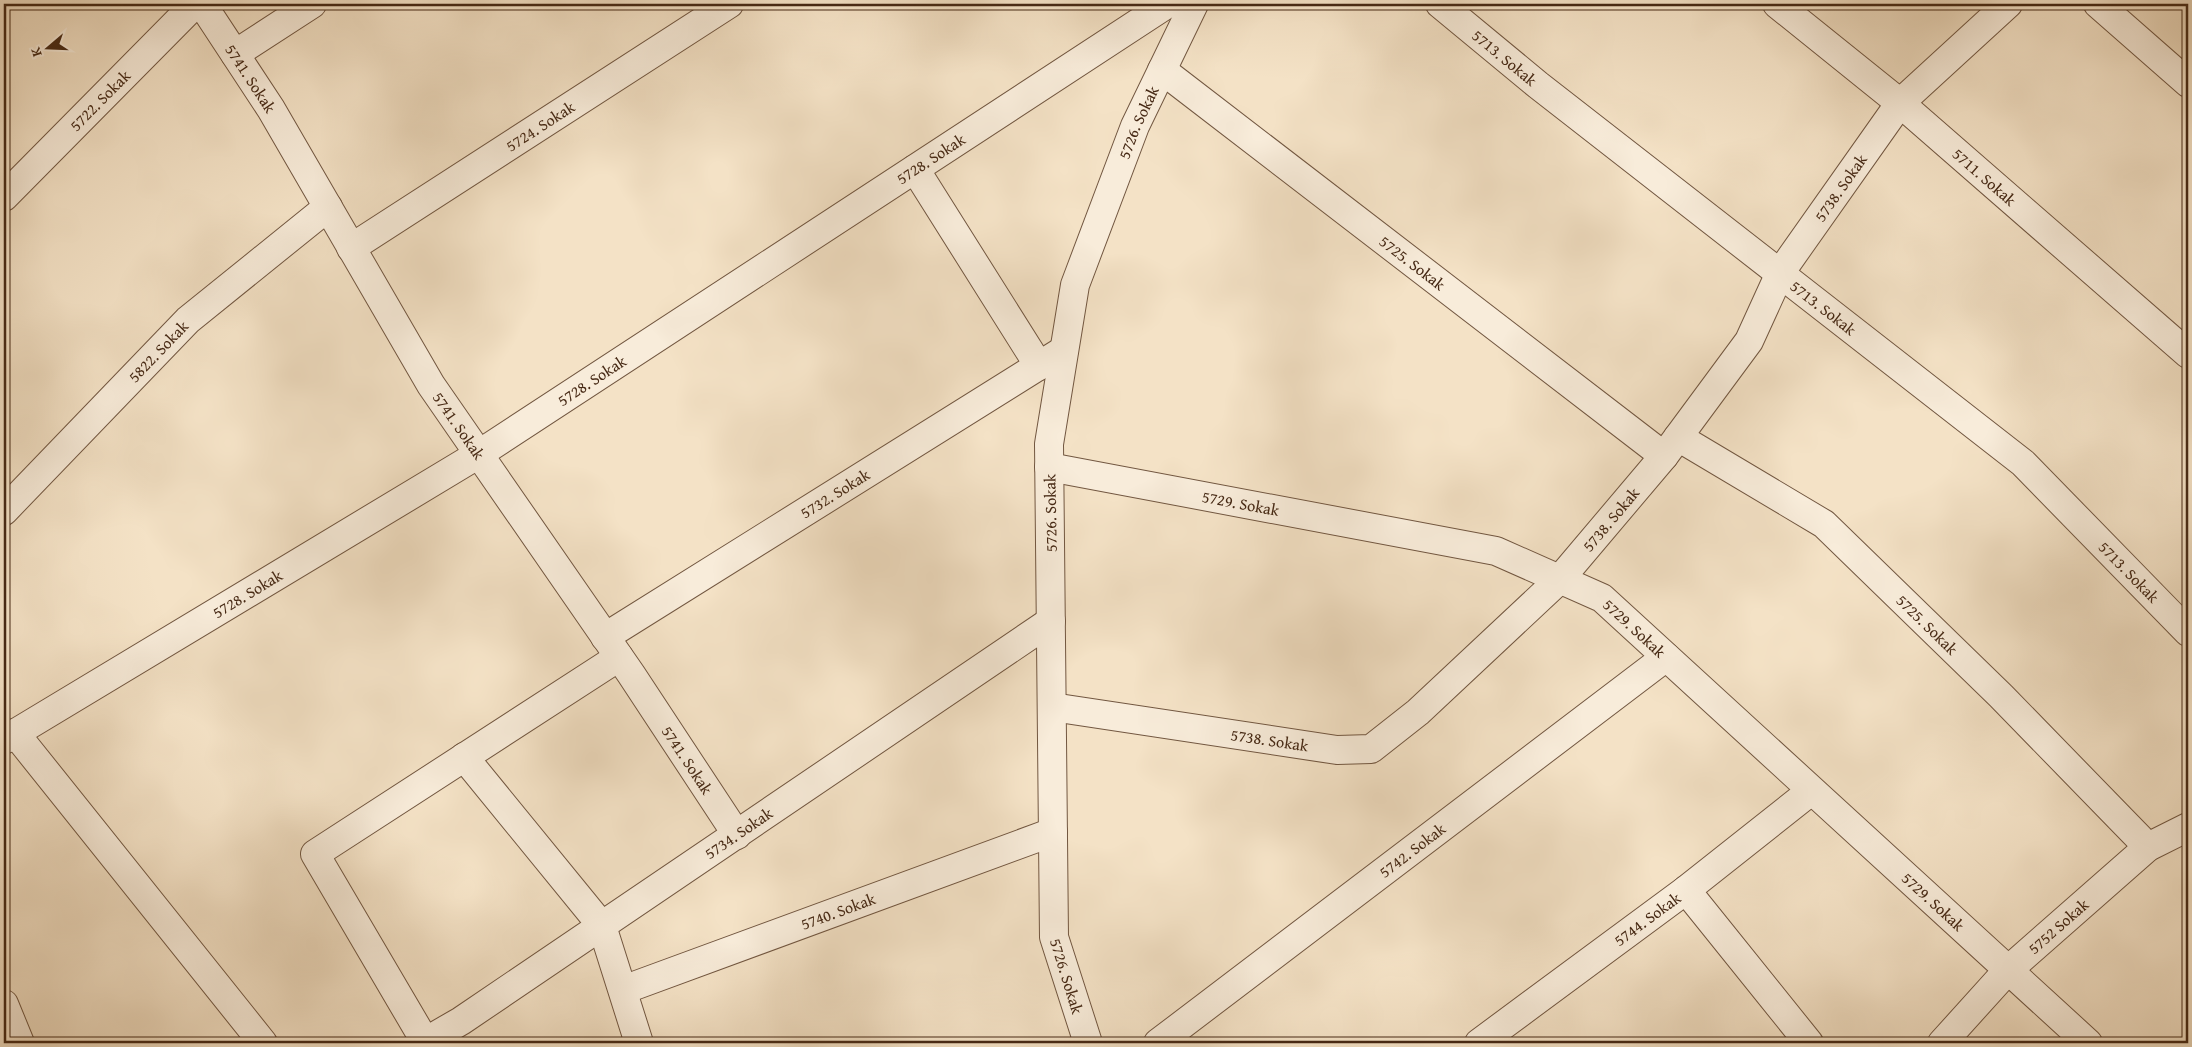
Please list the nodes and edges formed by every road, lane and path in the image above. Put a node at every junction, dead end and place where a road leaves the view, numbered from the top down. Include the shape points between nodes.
1 (195, 4) edge
2 (202, 4) edge
3 (312, 4) edge
4 (729, 4) edge
5 (1167, 4) edge
6 (1194, 4) edge
7 (1440, 4) edge
8 (1777, 4) edge
9 (2008, 4) edge
10 (2098, 4) edge
11 (234, 54) junction
12 (1162, 70) junction
13 (2188, 83) edge
14 (1900, 104) junction
15 (915, 169) junction
16 (4, 197) edge
17 (328, 208) junction
18 (352, 248) junction
19 (1780, 273) junction
20 (1064, 350) junction
21 (2188, 354) edge
22 (1039, 366) junction
23 (1671, 446) junction
24 (479, 454) junction
25 (1049, 467) junction
26 (4, 511) edge
27 (1560, 579) junction
28 (1051, 622) junction
29 (2188, 632) edge
30 (612, 647) junction
31 (1666, 656) junction
32 (1052, 707) junction
33 (10, 736) edge
34 (464, 757) junction
35 (1811, 790) junction
36 (2188, 827) edge
37 (1053, 832) junction
38 (736, 835) junction
39 (2148, 847) junction
40 (1686, 890) junction
41 (602, 926) junction
42 (2007, 971) junction
43 (622, 990) junction
44 (4, 1004) edge
45 (1508, 1035) edge
46 (20, 1043) edge
47 (263, 1043) edge
48 (425, 1043) edge
49 (639, 1043) edge
50 (1088, 1043) edge
51 (1158, 1043) edge
52 (1479, 1043) edge
53 (1809, 1043) edge
54 (1942, 1043) edge
55 (2088, 1043) edge

1 - 16 street, 5722. Sokak
2 - 11 street, 5741. Sokak
3 - 11 street
4 - 18 street, 5724. Sokak
5 - 15 street, 5728. Sokak
6 - 12 street, 5726. Sokak
7 - 19 street, 5713. Sokak via 1538,85
8 - 14 street, 5711. Sokak
9 - 14 street, 5738. Sokak
10 - 13 street
11 - 17 street, 5741. Sokak via 271,109
12 - 20 street, 5726. Sokak via 1134,126 1075,285
12 - 23 street, 5725. Sokak
14 - 19 street, 5738. Sokak
14 - 21 street, 5711. Sokak
15 - 22 street
15 - 24 street, 5728. Sokak
17 - 18 street, 5741. Sokak
17 - 26 street, 5822. Sokak via 188,320
18 - 24 street, 5741. Sokak via 431,386
19 - 23 street, 5738. Sokak via 1749,341
19 - 29 street, 5713. Sokak via 2023,463
20 - 22 street, 5732. Sokak
20 - 25 street, 5726. Sokak via 1049,444
22 - 30 street, 5732. Sokak
23 - 27 street, 5738. Sokak
23 - 39 street, 5725. Sokak via 1824,524 2001,696
24 - 30 street, 5741. Sokak
24 - 33 street, 5728. Sokak
25 - 27 street, 5729. Sokak via 1496,551
25 - 28 street, 5726. Sokak
27 - 31 street, 5729. Sokak via 1602,598
27 - 32 street, 5738. Sokak via 1418,712 1371,749 1337,750
28 - 32 street, 5726. Sokak
28 - 38 street, 5734. Sokak
30 - 34 street, 5732. Sokak
30 - 38 street, 5741. Sokak
31 - 35 street, 5729. Sokak
31 - 51 street, 5742. Sokak
32 - 37 street, 5726. Sokak
33 - 47 street
34 - 41 street
34 - 48 street, 5732. Sokak via 315,854
35 - 40 street, 5744. Sokak
35 - 42 street, 5729. Sokak
36 - 39 street, 5752 Sokak
37 - 43 street, 5740. Sokak
37 - 50 street, 5726. Sokak via 1054,937
38 - 41 street, 5734. Sokak
39 - 42 street, 5752 Sokak
40 - 45 street, 5744. Sokak
40 - 53 street
41 - 43 street
41 - 48 street, 5734. Sokak
42 - 54 street, 5752 Sokak
42 - 55 street, 5729. Sokak
43 - 49 street
44 - 46 street
45 - 52 street, 5744. Sokak

